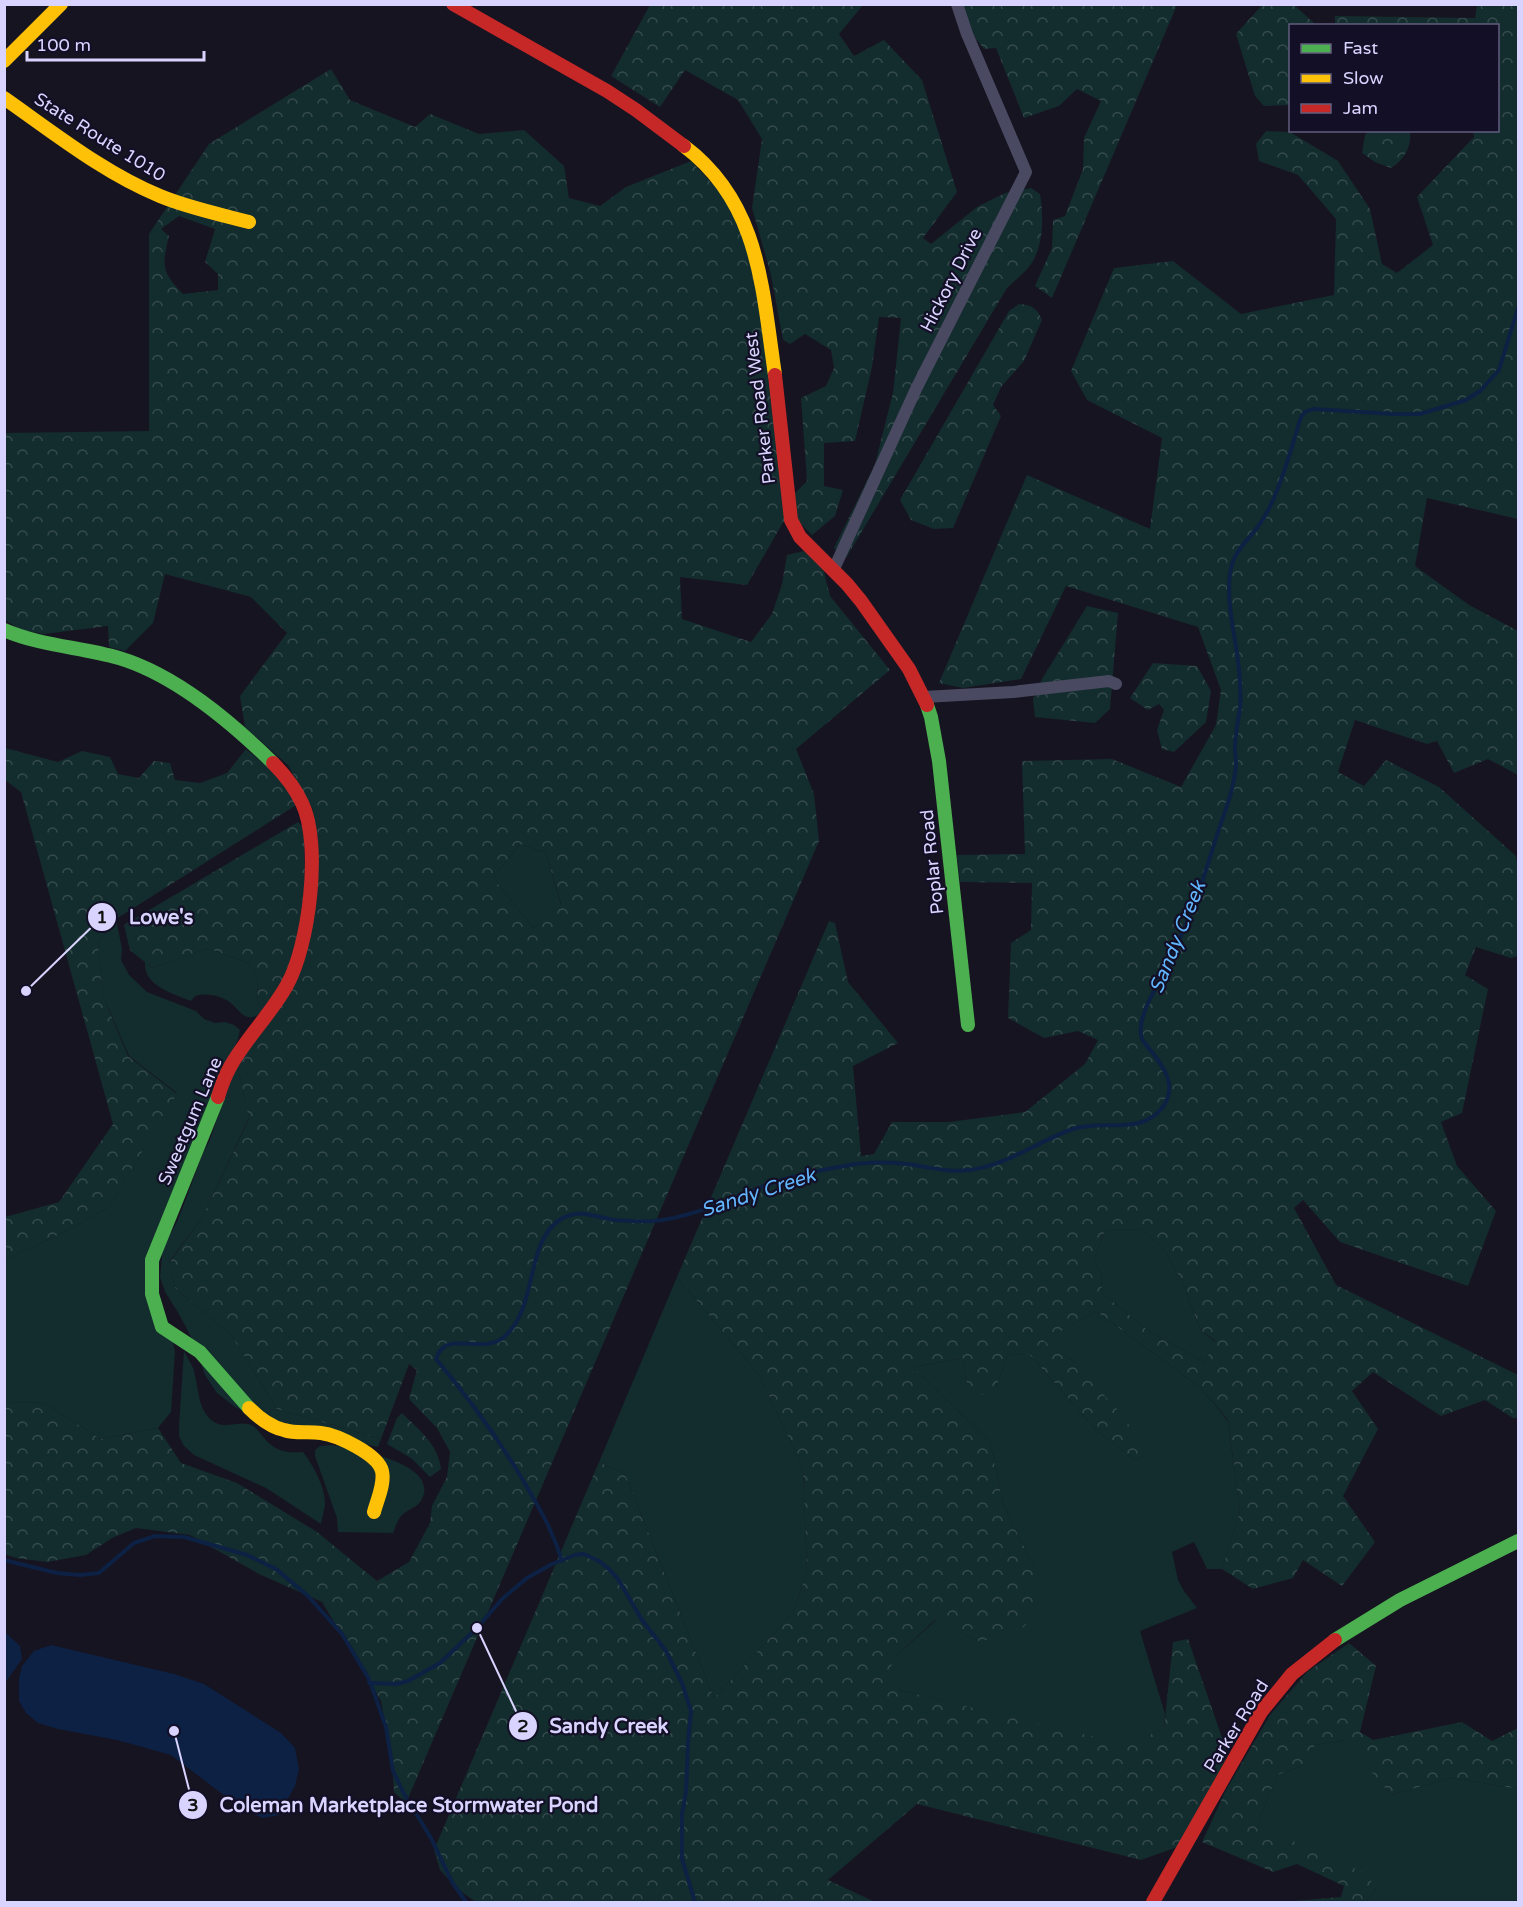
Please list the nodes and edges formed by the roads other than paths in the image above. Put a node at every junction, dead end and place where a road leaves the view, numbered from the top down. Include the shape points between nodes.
1 (61, 4) edge
2 (453, 4) edge
3 (957, 4) edge
4 (4, 61) edge
5 (4, 98) edge
6 (249, 222) dead end
7 (833, 571) junction
8 (4, 630) edge
9 (1116, 684) dead end
10 (924, 697) junction
11 (968, 1025) dead end
12 (374, 1512) dead end
13 (1518, 1541) edge
14 (1153, 1902) edge

1 - 4 street
2 - 7 street, Parker Road West via 636,110 700,158 733,199 745,222 760,272 780,405 790,515 800,537
3 - 7 street, Hickory Drive via 1026,172 916,389
5 - 6 street, State Route 1010 via 139,186 169,199
7 - 10 street, Parker Road West via 861,601
8 - 12 street, Sweetgum Lane via 27,639 118,658 159,675 252,743 296,789 303,803 309,829 311,874 300,958 286,989 230,1068 150,1271 162,1327 199,1351 254,1415 283,1431 335,1437 380,1464 382,1478
9 - 10 street via 1109,681
10 - 11 street, Poplar Road via 939,761
13 - 14 street, Parker Road via 1361,1624 1291,1676 1261,1714

